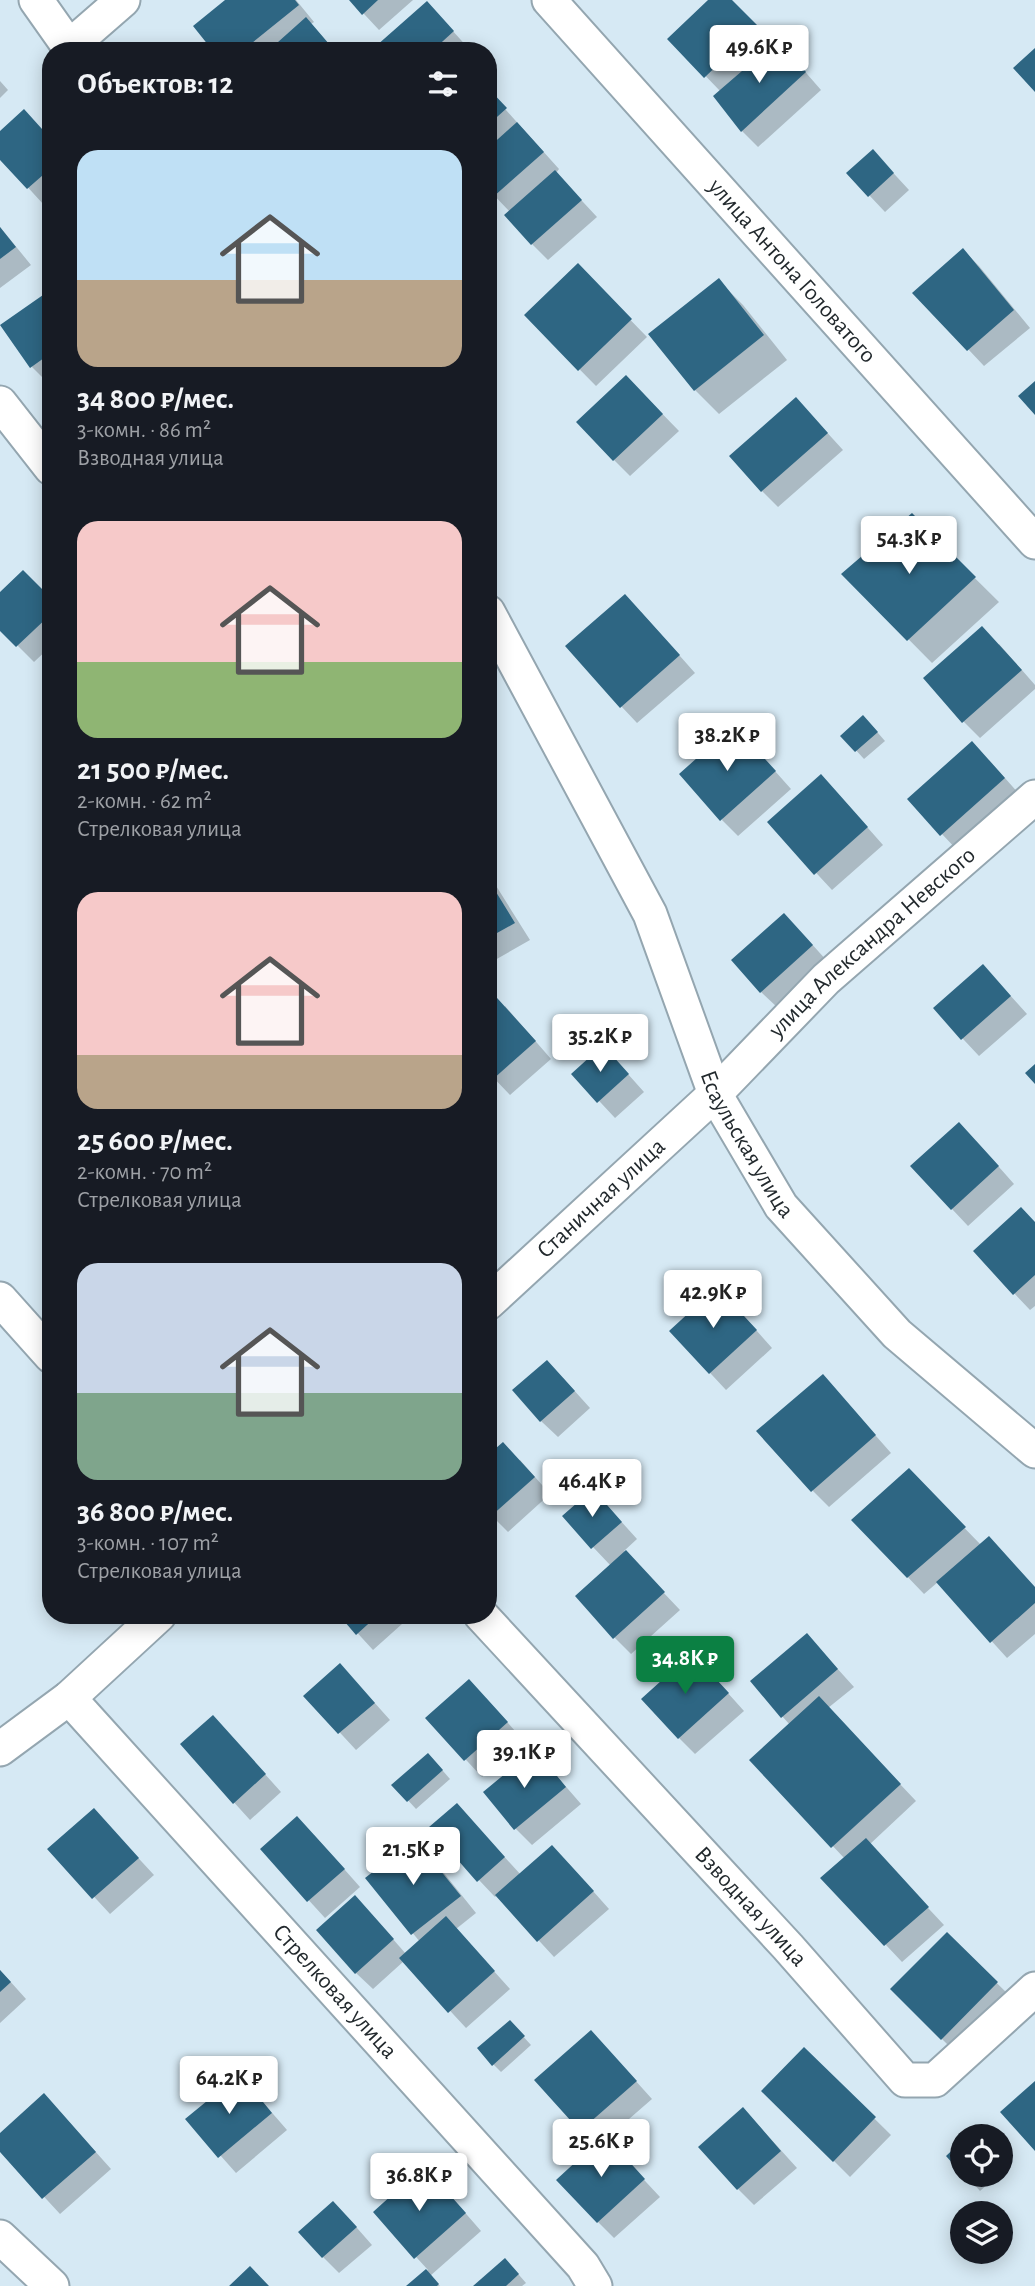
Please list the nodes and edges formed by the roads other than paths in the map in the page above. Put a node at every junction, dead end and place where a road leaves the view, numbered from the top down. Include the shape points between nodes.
1 (36, 0) edge
2 (123, 0) edge
3 (549, 0) edge
4 (65, 42) edge
5 (78, 42) edge
6 (0, 403) edge
7 (42, 457) edge
8 (1035, 542) edge
9 (497, 629) edge
10 (1035, 797) edge
11 (715, 1094) junction
12 (497, 1295) edge
13 (0, 1299) edge
14 (42, 1346) edge
15 (1035, 1451) edge
16 (149, 1624) edge
17 (489, 1624) edge
18 (69, 1698) junction
19 (0, 1749) edge
20 (1035, 1989) edge
21 (0, 2237) edge
22 (52, 2286) edge
23 (595, 2286) edge

1 - 4 street
2 - 5 street
3 - 8 street, улица Антона Головатого
6 - 7 street
9 - 11 street, Есаульская улица via 650,914
10 - 11 street, улица Александра Невского via 826,979
11 - 12 street, Станичная улица
11 - 15 street, Есаульская улица via 781,1206 897,1334
13 - 14 street
16 - 18 street
17 - 20 street, Взводная улица via 905,2080 934,2080
18 - 19 street
18 - 23 street, Стрелковая улица via 583,2266
21 - 22 street

